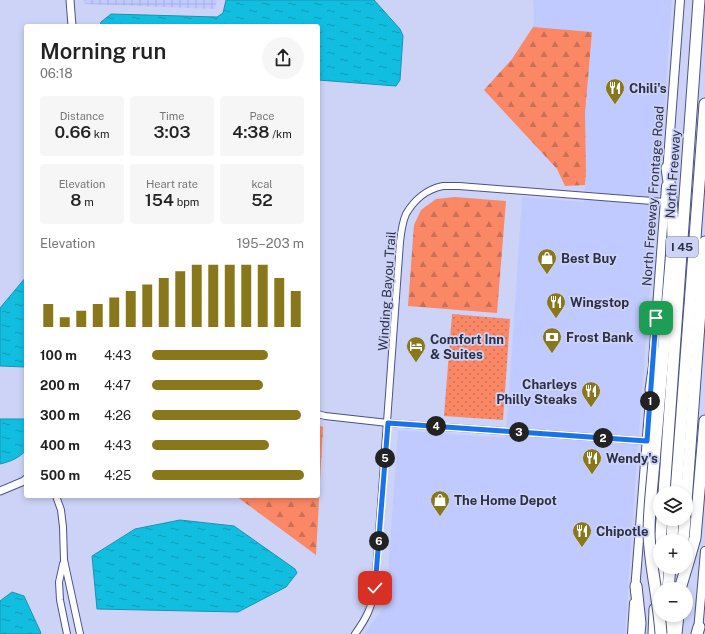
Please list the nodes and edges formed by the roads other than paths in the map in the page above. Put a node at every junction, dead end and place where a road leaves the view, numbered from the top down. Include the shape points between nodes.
1 (70, 0) edge
2 (680, 0) edge
3 (699, 0) edge
4 (72, 24) edge
5 (705, 104) edge
6 (667, 168) junction
7 (665, 202) junction
8 (705, 242) edge
9 (669, 282) junction
10 (651, 390) junction
11 (320, 415) edge
12 (705, 421) edge
13 (388, 423) junction
14 (647, 441) junction
15 (24, 481) edge
16 (664, 486) edge
17 (676, 486) edge
18 (687, 486) edge
19 (0, 491) edge
20 (57, 498) edge
21 (705, 551) edge
22 (64, 560) junction
23 (658, 574) edge
24 (682, 582) edge
25 (636, 586) junction
26 (665, 622) edge
27 (670, 622) edge
28 (677, 622) edge
29 (698, 632) edge
30 (67, 634) edge
31 (80, 634) edge
32 (355, 634) edge
33 (632, 634) edge
34 (639, 634) edge
35 (654, 634) edge
36 (661, 634) edge
37 (664, 634) edge
38 (667, 634) edge
39 (676, 634) edge

1 - 4 street
2 - 6 main road, North Freeway Frontage Road
3 - 16 highway, North Freeway / I 45
5 - 17 highway, North Freeway / I 45
6 - 7 main road, North Freeway Frontage Road
6 - 9 highway via 673,218
7 - 10 main road, North Freeway Frontage Road
7 - 13 street, Winding Bayou Trail via 459,186 442,186 422,195 406,215 402,226
8 - 18 highway, I 45
9 - 10 highway
9 - 36 highway, bridge via 649,533
10 - 14 main road, North Freeway Frontage Road
11 - 13 street
12 - 24 highway via 695,538
13 - 14 street
13 - 32 street, Winding Bayou Trail via 374,598 365,620
14 - 25 main road, North Freeway Frontage Road
15 - 19 street
20 - 22 street via 61,510
21 - 29 main road
22 - 30 street via 59,582
22 - 31 street
23 - 35 highway
25 - 33 main road, North Freeway Frontage Road
25 - 34 highway
26 - 37 highway
27 - 38 highway
28 - 39 highway

